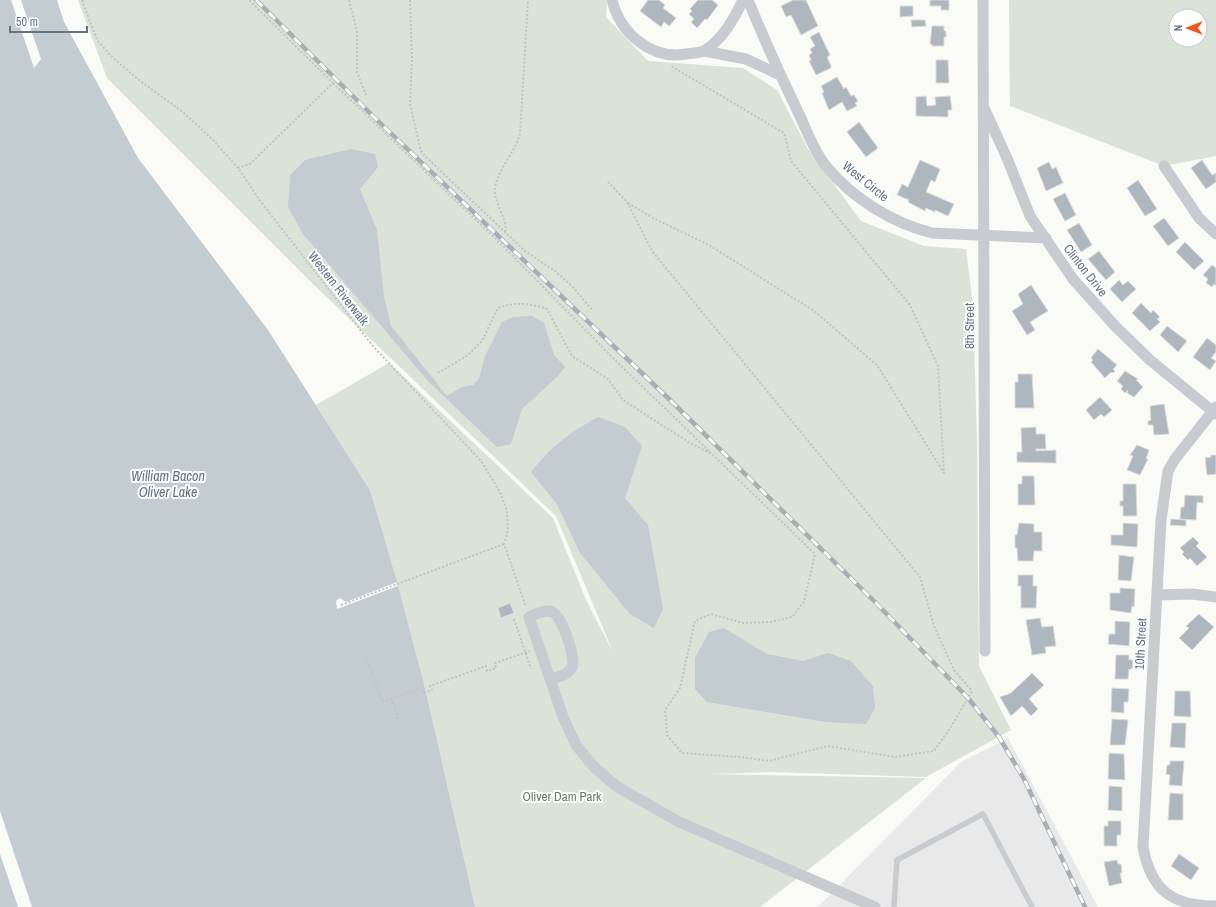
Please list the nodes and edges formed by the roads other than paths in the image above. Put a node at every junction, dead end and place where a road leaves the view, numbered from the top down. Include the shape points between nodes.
1 (612, 0) edge
2 (743, 0) edge
3 (748, 0) edge
4 (982, 0) edge
5 (704, 51) junction
6 (780, 75) junction
7 (983, 106) junction
8 (1164, 166) dead end
9 (1216, 234) edge
10 (982, 236) junction
11 (1046, 238) junction
12 (1215, 411) edge
13 (1157, 595) junction
14 (1216, 597) edge
15 (986, 651) dead end
16 (551, 679) junction
17 (1216, 906) edge
18 (874, 907) edge
19 (894, 907) edge
20 (1032, 907) edge

1 - 5 street via 618,19 625,29 644,45 666,54 679,55
2 - 5 street via 725,32
3 - 6 street, West Circle
4 - 7 street, 8th Street
5 - 6 street via 746,59
6 - 10 street, West Circle via 819,157 845,186 879,210 907,225 932,233
7 - 10 street, 8th Street
7 - 11 street, Clinton Drive via 1030,216
8 - 9 street via 1199,218
10 - 11 street, West Circle
10 - 15 street, 8th Street
11 - 12 street, Clinton Drive via 1073,279 1115,326 1170,378
12 - 13 street, 10th Street via 1168,471 1161,520
13 - 14 street via 1192,594
13 - 17 street, 10th Street via 1143,847 1150,872 1165,893 1189,905
16 - 16 street via 565,675 574,661 559,617 554,612 547,611 529,616
16 - 18 street via 563,717 576,744 594,767 616,786 679,822
19 - 20 lane via 897,860 983,814

